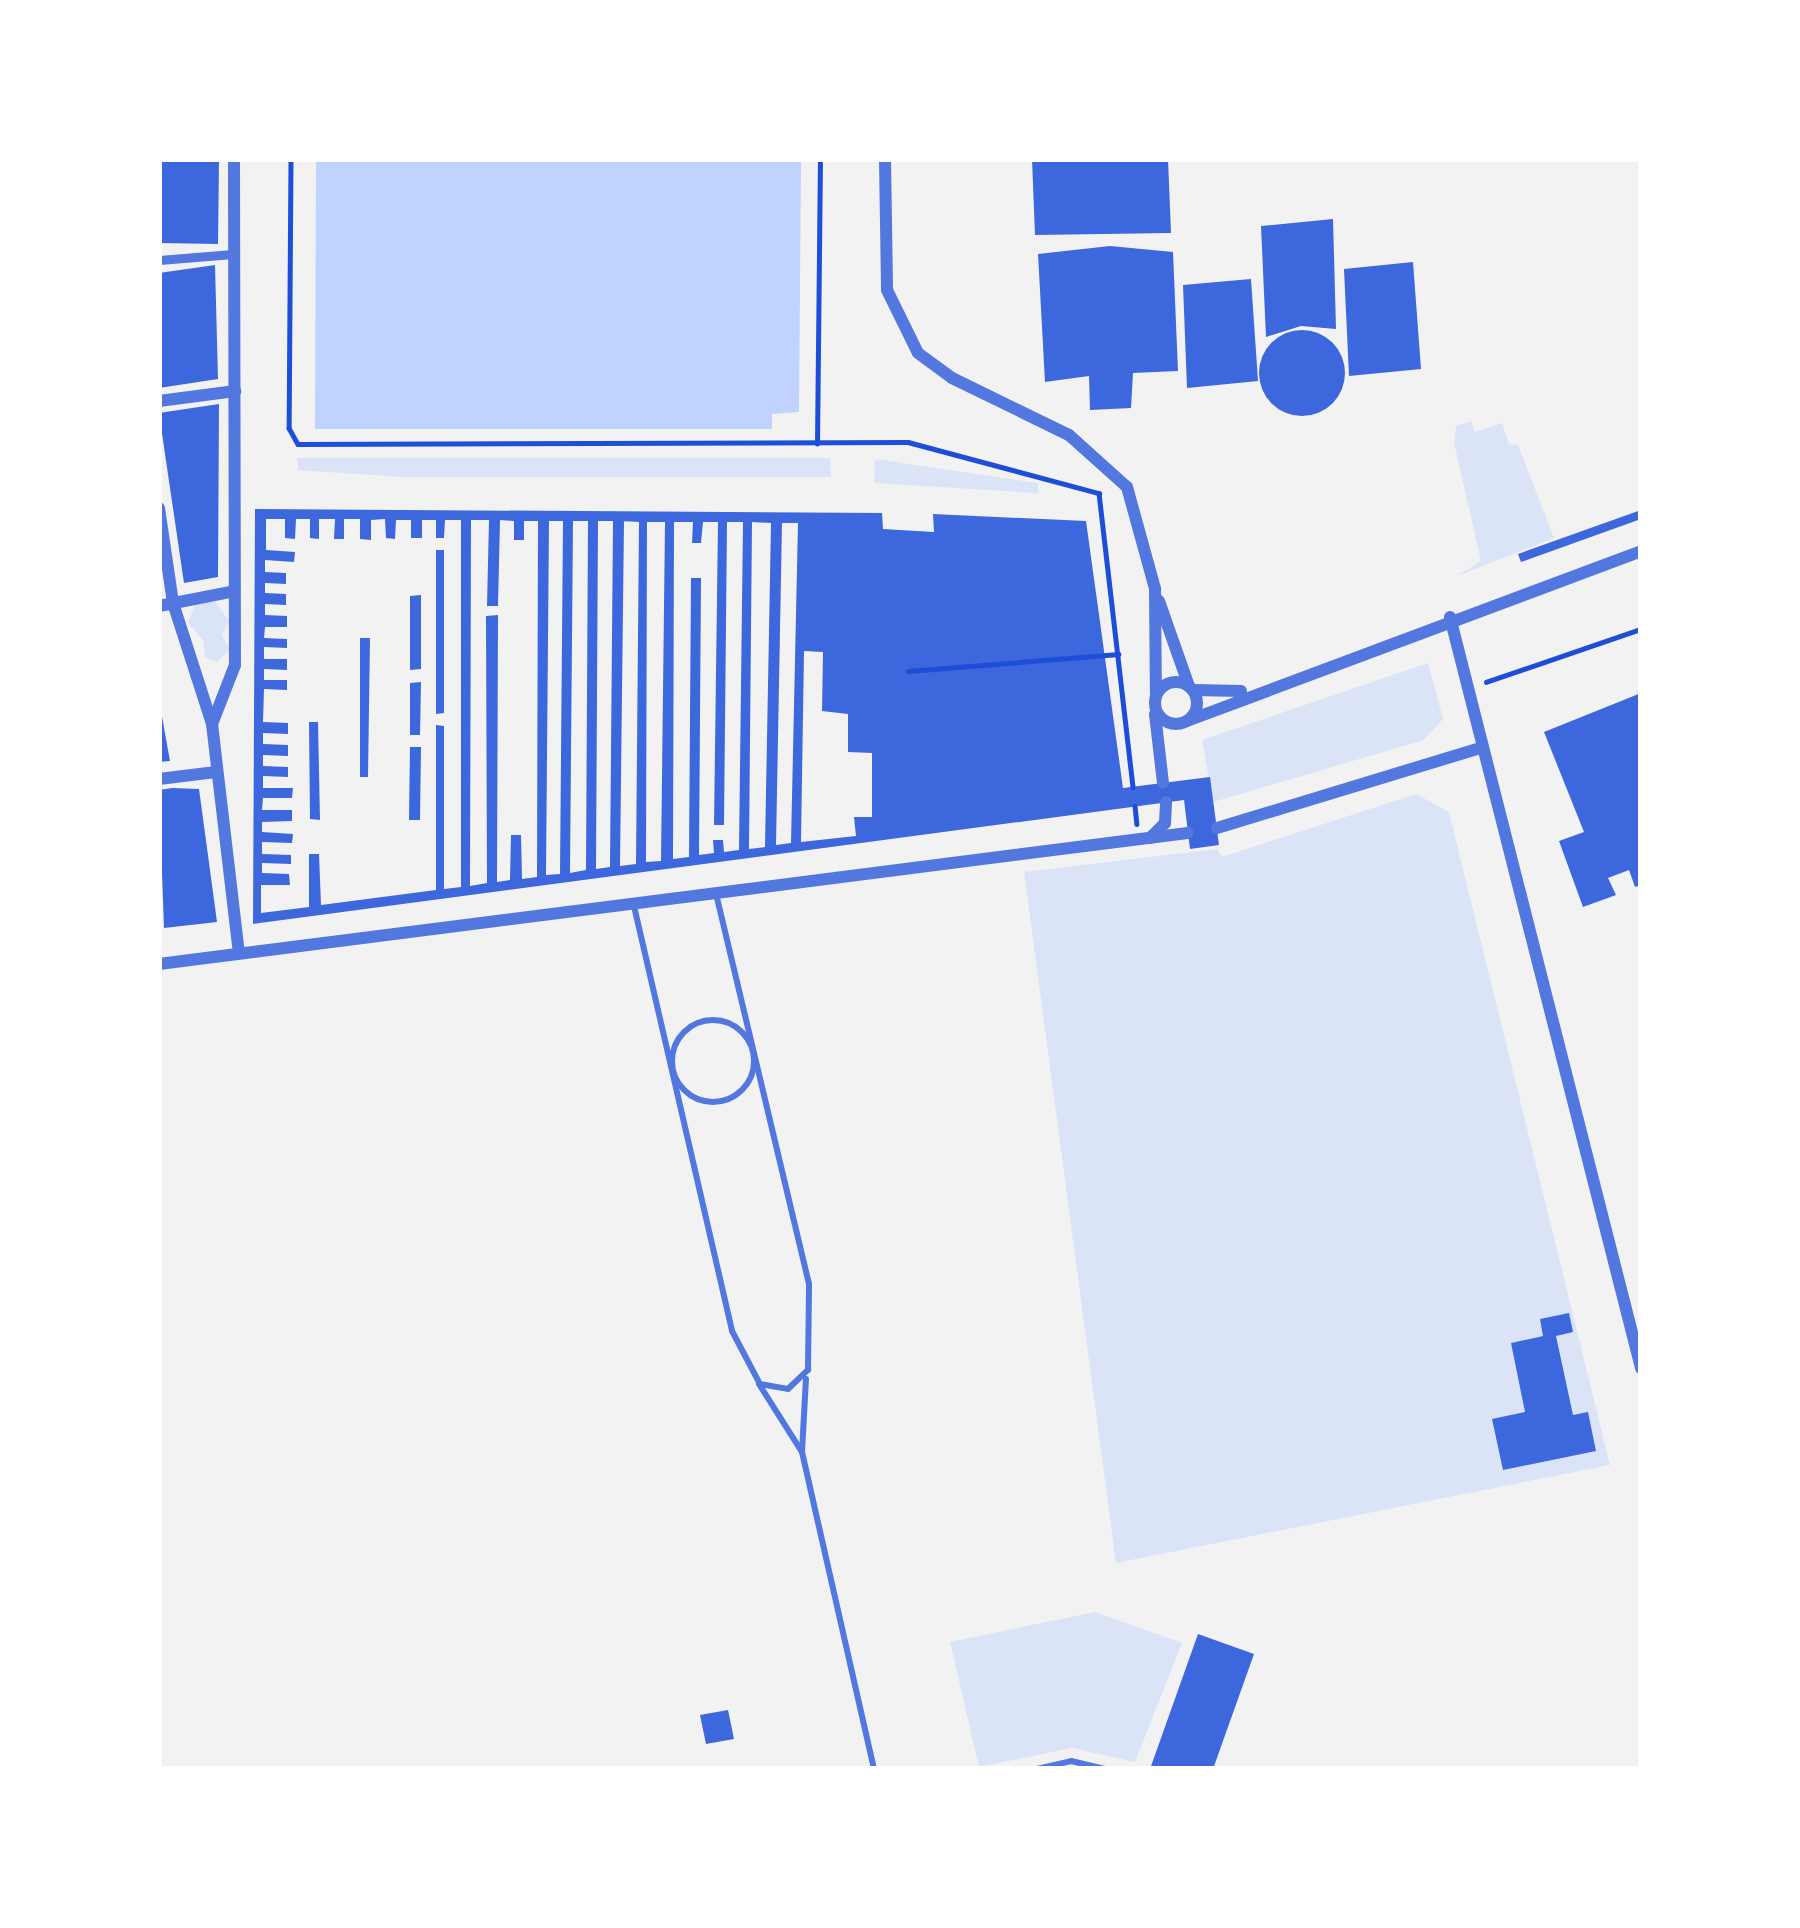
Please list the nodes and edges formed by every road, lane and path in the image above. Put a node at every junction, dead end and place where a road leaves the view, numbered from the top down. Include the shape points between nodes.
1 (234, 159) edge
2 (291, 159) edge
3 (820, 159) edge
4 (885, 159) edge
5 (233, 254) junction
6 (159, 260) edge
7 (235, 391) junction
8 (159, 401) edge
9 (818, 444) junction
10 (159, 508) edge
11 (1641, 551) edge
12 (1155, 589) junction
13 (235, 591) junction
14 (166, 604) edge
15 (1450, 617) junction
16 (1641, 629) edge
17 (1118, 654) junction
18 (908, 671) dead end
19 (1191, 688) junction
20 (1469, 688) junction
21 (1249, 692) junction
22 (1155, 700) junction
23 (1187, 721) junction
24 (212, 724) junction
25 (1484, 747) junction
26 (216, 772) junction
27 (159, 779) edge
28 (1163, 783) dead end
29 (1132, 787) dead end
30 (1166, 802) dead end
31 (1216, 828) dead end
32 (1188, 832) dead end
33 (1144, 842) junction
34 (717, 897) junction
35 (634, 906) junction
36 (239, 953) junction
37 (159, 964) edge
38 (754, 1052) junction
39 (672, 1071) junction
40 (1641, 1368) edge
41 (808, 1370) junction
42 (754, 1376) junction
43 (802, 1452) junction
44 (874, 1769) edge
45 (1037, 1769) edge
46 (1107, 1769) edge

1 - 5 street
2 - 9 path via 289,428 298,444
3 - 9 path
4 - 12 street via 884,269 904,333 933,367 1069,435 1112,468 1141,518
5 - 6 street
5 - 7 street
7 - 8 street
7 - 13 street
9 - 17 path via 908,442 1099,493
10 - 14 street
11 - 15 street
12 - 19 street
12 - 22 street
13 - 14 street
13 - 24 street via 235,665
14 - 24 street
15 - 20 street
15 - 21 street
16 - 20 path
17 - 18 path
17 - 29 path
19 - 21 street
19 - 22 street via 1171,682
19 - 23 street via 1197,704
20 - 25 street
21 - 23 street
22 - 23 street via 1167,722
22 - 28 street
24 - 26 street
25 - 31 street
25 - 40 street
26 - 27 street
26 - 36 street
30 - 33 street via 1165,823
32 - 33 street
33 - 34 street
34 - 35 street
34 - 38 lane
35 - 36 street
35 - 39 lane
36 - 37 street
38 - 39 lane via 750,1080 729,1100 701,1101
38 - 39 lane via 740,1029 703,1020 681,1034
38 - 41 lane via 809,1284
39 - 42 lane via 733,1331
41 - 42 lane via 788,1389 769,1389
41 - 43 lane
42 - 43 lane
43 - 44 lane
45 - 46 lane via 1071,1762

